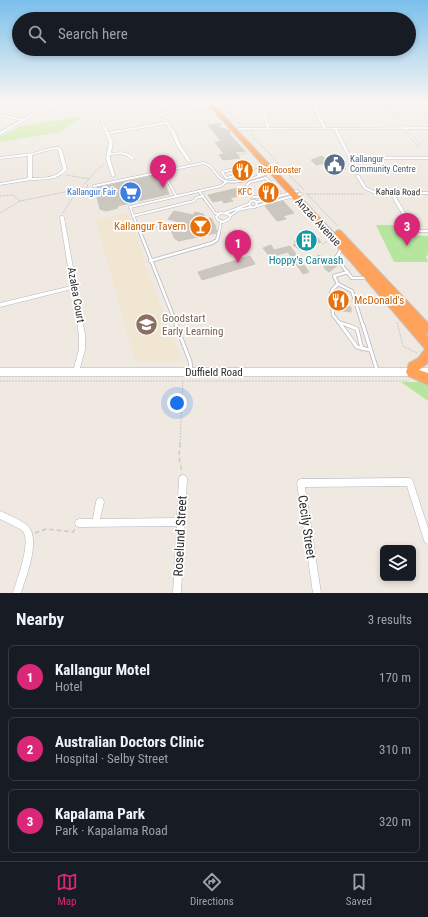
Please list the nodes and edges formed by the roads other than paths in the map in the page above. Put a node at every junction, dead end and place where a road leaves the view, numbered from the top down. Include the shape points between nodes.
1 (10, 128) edge
2 (105, 128) edge
3 (139, 128) edge
4 (170, 128) edge
5 (238, 128) edge
6 (241, 128) joint
7 (268, 128) joint
8 (325, 128) joint
9 (335, 128) junction
10 (405, 128) junction
11 (428, 128) edge
12 (107, 133) junction
13 (0, 134) edge
14 (418, 145) dead end
15 (30, 154) junction
16 (109, 154) junction
17 (0, 158) edge
18 (428, 158) edge
19 (133, 159) dead end
20 (189, 161) dead end
21 (250, 165) dead end
22 (276, 168) junction
23 (163, 172) junction
24 (113, 176) dead end
25 (235, 176) dead end
26 (358, 176) road end
27 (30, 179) junction
28 (226, 182) junction
29 (0, 184) edge
30 (247, 185) dead end
31 (94, 186) dead end
32 (199, 191) junction
33 (392, 193) junction
34 (428, 193) edge
35 (298, 194) junction
36 (176, 196) junction
37 (204, 196) junction
38 (253, 197) dead end
39 (256, 202) junction
40 (248, 204) junction
41 (257, 206) junction
42 (252, 207) junction
43 (224, 213) junction
44 (218, 214) junction
45 (133, 216) junction
46 (230, 216) junction
47 (62, 217) road end
48 (221, 221) junction
49 (428, 231) edge
50 (342, 247) junction
51 (150, 261) junction
52 (348, 272) junction
53 (369, 278) junction
54 (338, 284) junction
55 (74, 287) junction
56 (0, 305) edge
57 (338, 321) junction
58 (428, 330) edge
59 (428, 345) edge
60 (362, 349) junction
61 (370, 350) junction
62 (428, 353) edge
63 (0, 372) edge
64 (76, 372) junction
65 (192, 372) junction
66 (377, 372) junction
67 (428, 372) edge
68 (413, 377) junction
69 (428, 379) edge
70 (183, 479) road end
71 (100, 502) dead end
72 (0, 515) edge
73 (96, 522) junction
74 (180, 522) junction
75 (79, 523) road end
76 (428, 540) edge
77 (17, 593) edge
78 (177, 593) edge
79 (317, 593) edge

1 - 13 street
2 - 12 street
3 - 12 street
4 - 20 street
5 - 22 highway, Anzac Avenue
6 - 7 street
6 - 22 highway, Anzac Avenue
7 - 8 street
8 - 9 street
9 - 10 street
9 - 18 street via 350,158
10 - 11 street
10 - 14 lane
12 - 16 street via 111,143
15 - 17 street
15 - 27 street
15 - 27 street via 52,148 59,149 65,169 45,179
16 - 19 street via 126,154
16 - 24 street
21 - 25 lane via 222,172 226,178
22 - 28 lane via 258,176
22 - 35 highway, Anzac Avenue
23 - 28 lane via 206,163
23 - 31 lane
23 - 36 lane
26 - 33 street, Kahala Road via 368,191
27 - 29 street
28 - 32 lane via 221,186
30 - 38 lane via 249,182 266,178 279,192
32 - 36 lane
32 - 37 lane
33 - 34 street, Kahala Road
33 - 49 street via 411,227 418,231
35 - 39 lane
35 - 41 lane
35 - 50 highway, Anzac Avenue
35 - 58 highway, Anzac Avenue
36 - 45 lane via 130,207
37 - 44 lane
37 - 45 lane via 194,201
39 - 40 lane
39 - 41 lane
40 - 42 lane
40 - 43 lane
41 - 42 lane
42 - 46 lane via 238,210
43 - 44 lane
43 - 46 lane
44 - 48 lane via 217,219
45 - 51 lane
46 - 48 lane via 228,220
47 - 55 street, Azalea Court
48 - 51 lane via 216,240 212,243
50 - 52 lane via 336,258
50 - 53 highway, Anzac Avenue
51 - 65 lane
52 - 53 lane via 352,278
52 - 54 lane via 334,276
53 - 59 highway, Anzac Avenue
54 - 57 lane via 331,294 333,315
54 - 61 lane via 352,291
55 - 56 street
55 - 64 street, Azalea Court via 82,335 82,349
57 - 60 lane via 357,347
57 - 60 lane via 357,329
60 - 61 lane
61 - 66 lane
62 - 68 highway via 427,357 413,368
63 - 64 street, Duffield Road
64 - 65 street, Duffield Road
65 - 66 street, Duffield Road
66 - 68 street, Duffield Road
67 - 68 street, Duffield Road
68 - 69 highway
70 - 74 street, Roselund Street
71 - 73 street
72 - 77 street via 24,528 30,537
73 - 74 street
73 - 75 street
74 - 78 street, Roselund Street
76 - 79 street, Cecily Street via 409,482 301,483

